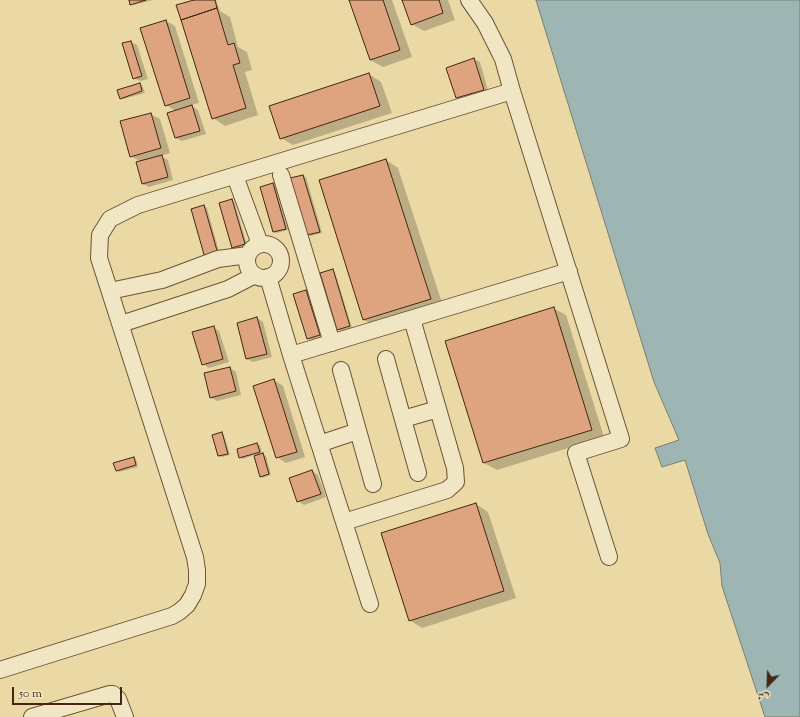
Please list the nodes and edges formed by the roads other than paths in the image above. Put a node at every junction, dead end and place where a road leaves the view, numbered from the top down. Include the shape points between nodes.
1 (469, 0) edge
2 (512, 91) junction
3 (282, 175) dead end
4 (234, 176) junction
5 (254, 250) junction
6 (304, 250) junction
7 (280, 256) junction
8 (569, 271) junction
9 (262, 276) junction
10 (110, 291) junction
11 (412, 318) junction
12 (121, 324) junction
13 (332, 343) junction
14 (291, 355) junction
15 (386, 359) dead end
16 (341, 370) dead end
17 (438, 409) junction
18 (403, 419) junction
19 (358, 431) junction
20 (319, 444) junction
21 (418, 472) dead end
22 (373, 484) dead end
23 (344, 522) junction
24 (609, 557) dead end
25 (370, 604) dead end
26 (0, 670) edge
27 (32, 717) edge
28 (125, 717) edge

1 - 2 lane via 485,23 503,59
2 - 4 lane
2 - 8 lane
3 - 6 lane
4 - 5 lane
4 - 10 lane via 138,205 110,219 100,235 99,258
5 - 7 lane via 266,244 278,250
5 - 9 lane via 247,260 248,266
5 - 10 lane via 218,259 162,280
6 - 7 lane
6 - 13 lane
7 - 9 lane via 279,269 274,274
8 - 11 lane
8 - 24 lane via 621,439 576,453
9 - 12 lane
9 - 14 lane
10 - 12 lane
11 - 13 lane
11 - 17 lane
12 - 26 lane via 195,557 197,584 187,605 163,620
13 - 14 lane
14 - 20 lane
15 - 18 lane
16 - 19 lane
17 - 18 lane
17 - 23 lane via 455,468 456,482 447,490
18 - 21 lane
19 - 20 lane
19 - 22 lane
20 - 23 lane
23 - 25 lane
27 - 28 lane via 113,694 118,699

